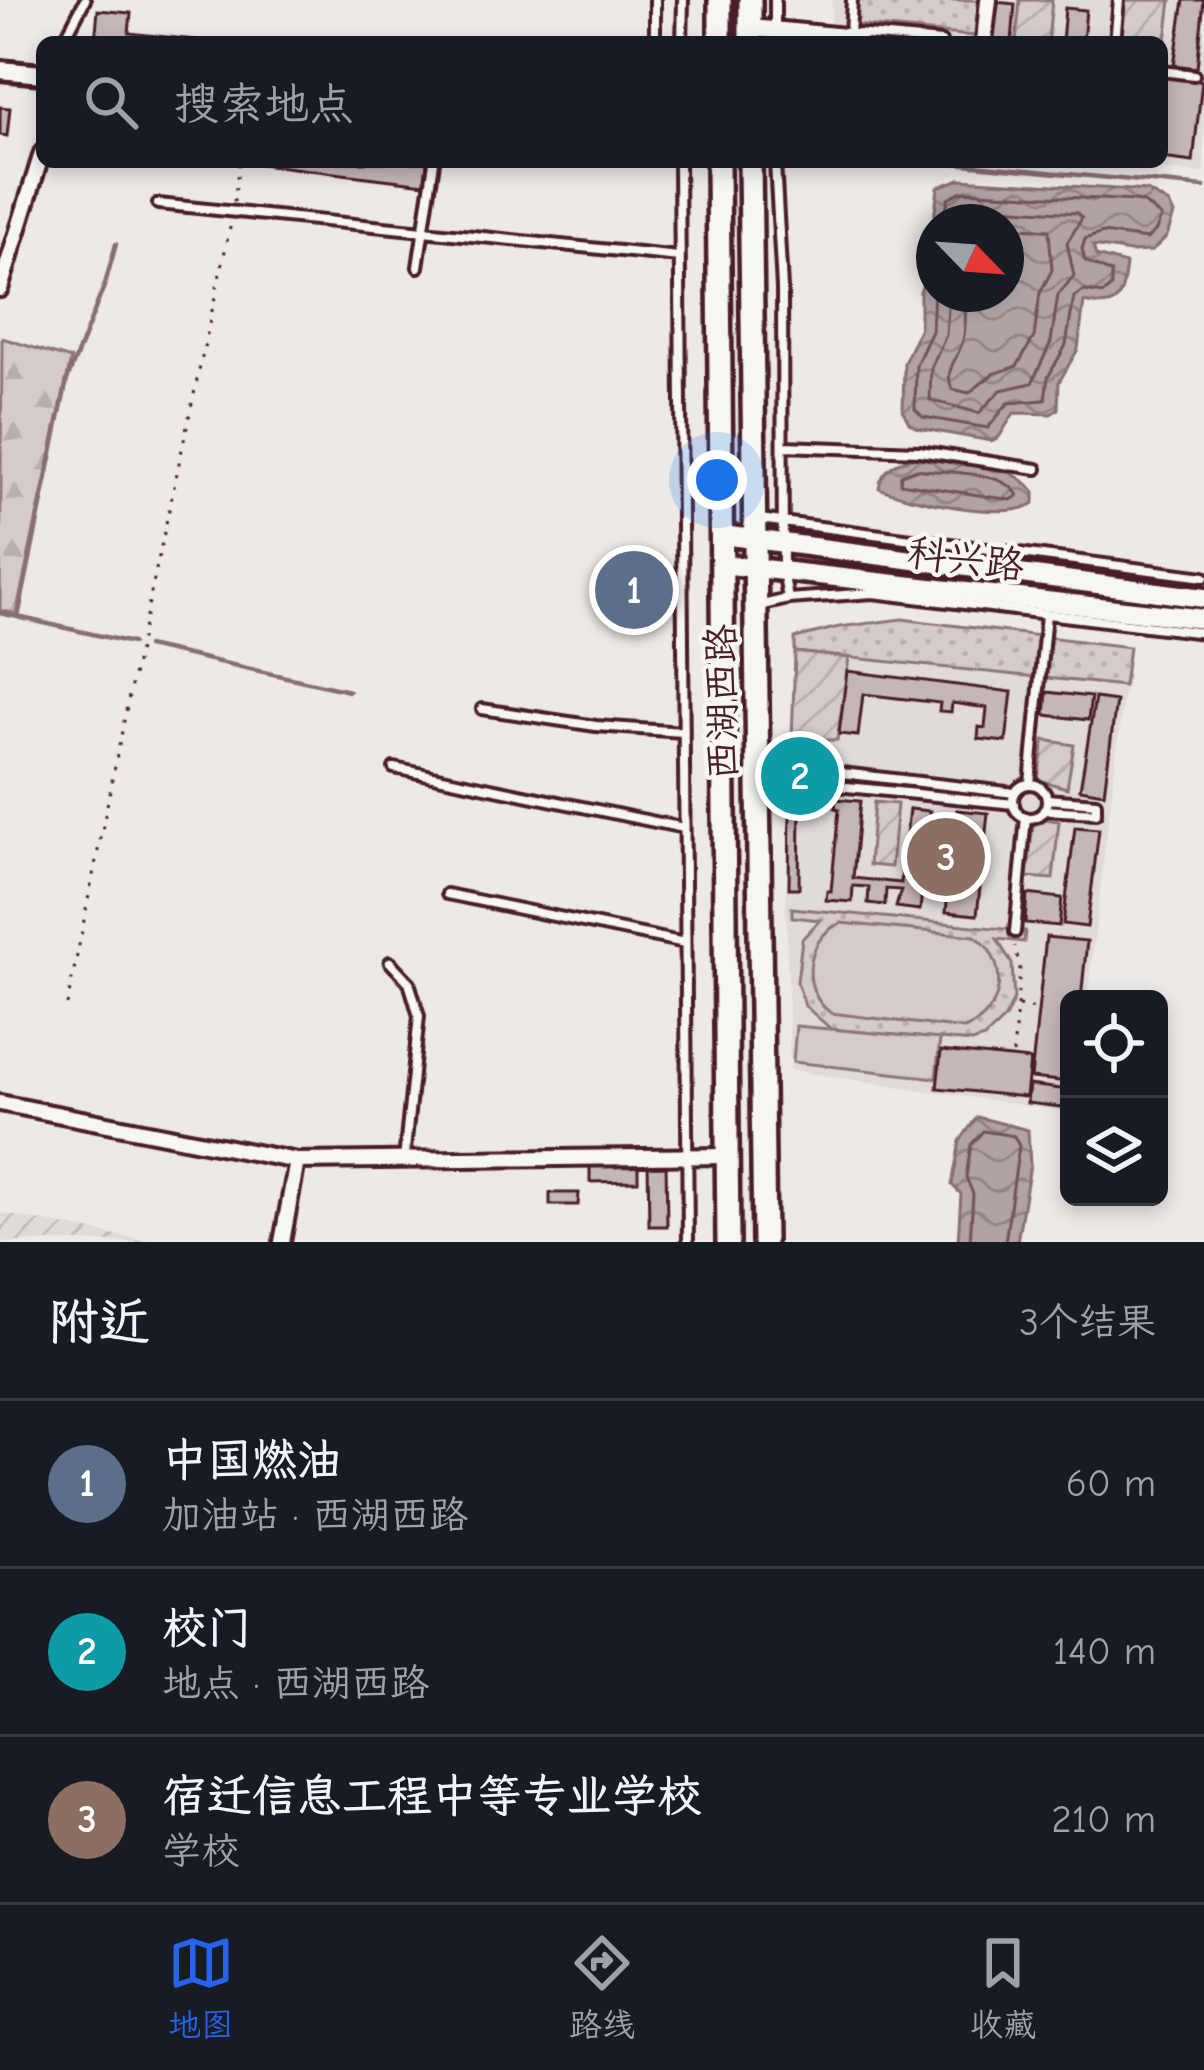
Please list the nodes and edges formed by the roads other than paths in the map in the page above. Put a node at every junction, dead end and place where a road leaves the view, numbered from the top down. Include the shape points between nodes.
1 (85, 0) edge
2 (656, 0) edge
3 (683, 0) edge
4 (720, 0) edge
5 (750, 0) edge
6 (775, 0) edge
7 (852, 0) edge
8 (988, 0) edge
9 (1119, 0) edge
10 (750, 33) edge
11 (775, 34) edge
12 (67, 36) edge
13 (655, 36) edge
14 (682, 36) edge
15 (720, 36) edge
16 (849, 36) edge
17 (985, 36) edge
18 (1116, 36) edge
19 (0, 70) edge
20 (1168, 72) edge
21 (36, 73) edge
22 (1194, 75) dead end
23 (37, 168) edge
24 (433, 168) edge
25 (679, 168) edge
26 (718, 168) edge
27 (750, 168) edge
28 (776, 168) edge
29 (158, 204) dead end
30 (424, 231) junction
31 (679, 257) junction
32 (418, 267) dead end
33 (0, 290) edge
34 (784, 446) junction
35 (1037, 470) dead end
36 (756, 528) junction
37 (784, 532) junction
38 (722, 535) junction
39 (721, 564) junction
40 (756, 567) junction
41 (783, 570) junction
42 (1204, 577) edge
43 (1204, 598) edge
44 (788, 599) junction
45 (756, 606) junction
46 (1047, 608) junction
47 (1204, 619) edge
48 (1204, 633) edge
49 (482, 709) dead end
50 (683, 732) junction
51 (394, 768) dead end
52 (794, 768) dead end
53 (807, 770) dead end
54 (758, 771) junction
55 (793, 782) dead end
56 (808, 783) dead end
57 (1030, 784) junction
58 (1014, 799) junction
59 (1045, 804) junction
60 (1026, 817) junction
61 (684, 828) junction
62 (447, 894) dead end
63 (1015, 932) road end
64 (685, 943) junction
65 (390, 962) dead end
66 (0, 1103) edge
67 (687, 1156) junction
68 (726, 1156) junction
69 (404, 1160) junction
70 (297, 1161) junction
71 (282, 1242) edge
72 (688, 1242) edge
73 (728, 1242) edge
74 (764, 1242) edge

1 - 12 lane
2 - 13 lane
3 - 14 lane
4 - 15 main road
5 - 10 main road
6 - 11 lane
7 - 16 lane
8 - 17 lane
9 - 18 lane
10 - 11 lane
19 - 21 street
20 - 22 lane
23 - 33 street
24 - 30 lane
25 - 31 lane
26 - 38 main road, 西湖西路
27 - 36 main road, 西湖西路
28 - 34 lane
29 - 30 lane
30 - 31 lane
30 - 32 lane
31 - 50 lane
34 - 35 lane via 919,452
34 - 37 lane
36 - 37 main road, 科兴路
36 - 38 main road, 科兴路
36 - 40 main road, 西湖西路
37 - 41 lane
37 - 42 lane
37 - 43 main road, 科兴路
38 - 39 main road, 西湖西路
39 - 40 main road, 科兴路
39 - 68 main road, 西湖西路
40 - 41 main road, 科兴路
40 - 45 main road, 西湖西路
41 - 44 lane
41 - 46 main road, 科兴路
44 - 45 lane
44 - 46 lane via 873,593
45 - 54 main road, 西湖西路
46 - 47 main road, 科兴路
46 - 48 lane
46 - 57 lane
49 - 50 lane
50 - 61 lane
51 - 61 lane
52 - 54 lane
53 - 58 lane
54 - 55 lane
54 - 74 main road, 西湖西路
56 - 58 lane
57 - 58 lane
57 - 59 lane via 1042,789
58 - 60 lane
59 - 59 lane via 1096,814 1096,803
59 - 60 lane
60 - 63 lane
61 - 64 lane
62 - 64 lane
64 - 67 lane
65 - 69 lane via 409,982 419,1016
66 - 70 street
67 - 68 street
67 - 69 street
67 - 72 lane
68 - 73 main road, 西湖西路
69 - 70 street
70 - 71 street

